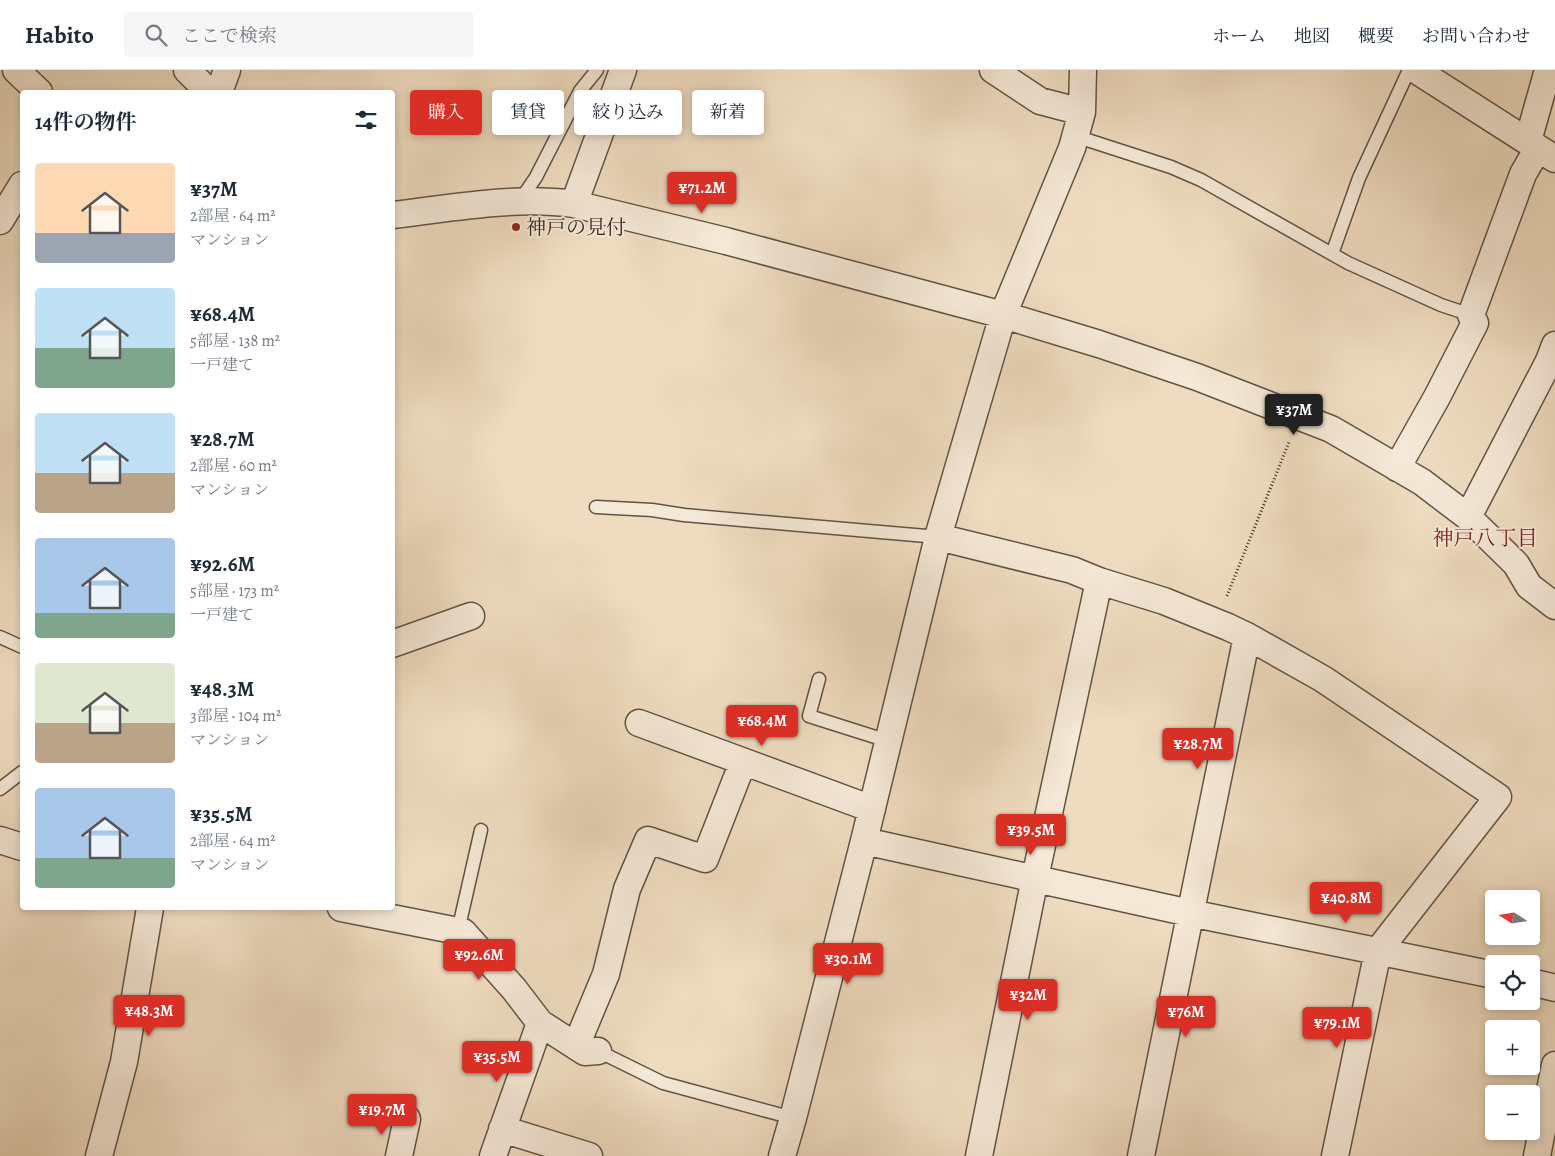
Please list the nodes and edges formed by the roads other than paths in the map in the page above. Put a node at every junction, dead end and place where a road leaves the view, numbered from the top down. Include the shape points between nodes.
1 (16, 70) edge
2 (187, 70) edge
3 (228, 70) edge
4 (597, 70) edge
5 (623, 70) edge
6 (992, 70) edge
7 (1083, 70) edge
8 (1409, 70) edge
9 (1416, 70) edge
10 (1548, 70) edge
11 (37, 90) edge
12 (207, 90) edge
13 (220, 90) edge
14 (1078, 124) junction
15 (1540, 149) edge
16 (20, 188) edge
17 (519, 202) junction
18 (574, 204) junction
19 (395, 215) edge
20 (0, 221) edge
21 (1332, 254) junction
22 (1003, 315) junction
23 (1471, 316) junction
24 (1555, 345) edge
25 (1397, 468) junction
26 (596, 507) dead end
27 (1468, 516) junction
28 (938, 538) junction
29 (1099, 581) junction
30 (1555, 606) edge
31 (471, 616) dead end
32 (1246, 636) junction
33 (0, 637) edge
34 (395, 643) edge
35 (20, 646) edge
36 (820, 679) dead end
37 (639, 723) dead end
38 (888, 741) junction
39 (743, 762) junction
40 (20, 774) edge
41 (0, 789) edge
42 (872, 809) junction
43 (481, 830) dead end
44 (0, 840) edge
45 (864, 841) junction
46 (20, 846) edge
47 (1035, 878) junction
48 (150, 910) edge
49 (353, 910) edge
50 (1190, 913) junction
51 (458, 930) junction
52 (1378, 951) junction
53 (1485, 973) edge
54 (1540, 984) edge
55 (1555, 988) edge
56 (540, 1023) junction
57 (587, 1049) junction
58 (1555, 1065) edge
59 (793, 1118) junction
60 (407, 1119) dead end
61 (502, 1129) junction
62 (561, 1152) edge
63 (99, 1156) edge
64 (399, 1156) edge
65 (493, 1156) edge
66 (589, 1156) edge
67 (782, 1156) edge
68 (979, 1156) edge
69 (1141, 1156) edge
70 (1335, 1156) edge
71 (1537, 1156) edge

1 - 11 street
2 - 12 street
3 - 13 street
4 - 17 lane via 580,91 536,177
5 - 18 street
6 - 14 street
7 - 14 street
8 - 21 lane via 1359,178
9 - 15 street
10 - 15 street
14 - 21 lane via 1201,180
14 - 22 street via 1072,148
15 - 23 street via 1523,174
16 - 20 street
17 - 18 street
17 - 19 street
18 - 22 street
21 - 23 lane
22 - 25 street via 1197,377 1299,416 1331,429
22 - 28 street
23 - 25 street via 1475,323
24 - 27 street
25 - 27 street
26 - 28 lane
27 - 30 street via 1516,564 1529,586
28 - 29 street via 1072,570
28 - 38 street
29 - 32 street via 1164,601
29 - 47 street
31 - 34 street
32 - 50 street
32 - 52 street via 1323,679 1498,797
33 - 35 lane
36 - 38 lane via 808,716
37 - 39 street
38 - 42 street
39 - 42 street
39 - 57 street via 705,859 648,840 627,889
40 - 41 lane
42 - 45 street
43 - 51 lane
44 - 46 street
45 - 47 street
45 - 59 street
47 - 50 street
47 - 68 street
48 - 63 street via 124,1062
49 - 51 street
50 - 52 street
50 - 69 street
51 - 56 street via 514,989
52 - 53 street
52 - 70 street
54 - 55 street
56 - 57 street
56 - 61 street
57 - 59 lane via 663,1083
58 - 71 street
59 - 67 street
60 - 64 street
61 - 62 street
61 - 65 street
62 - 66 street

